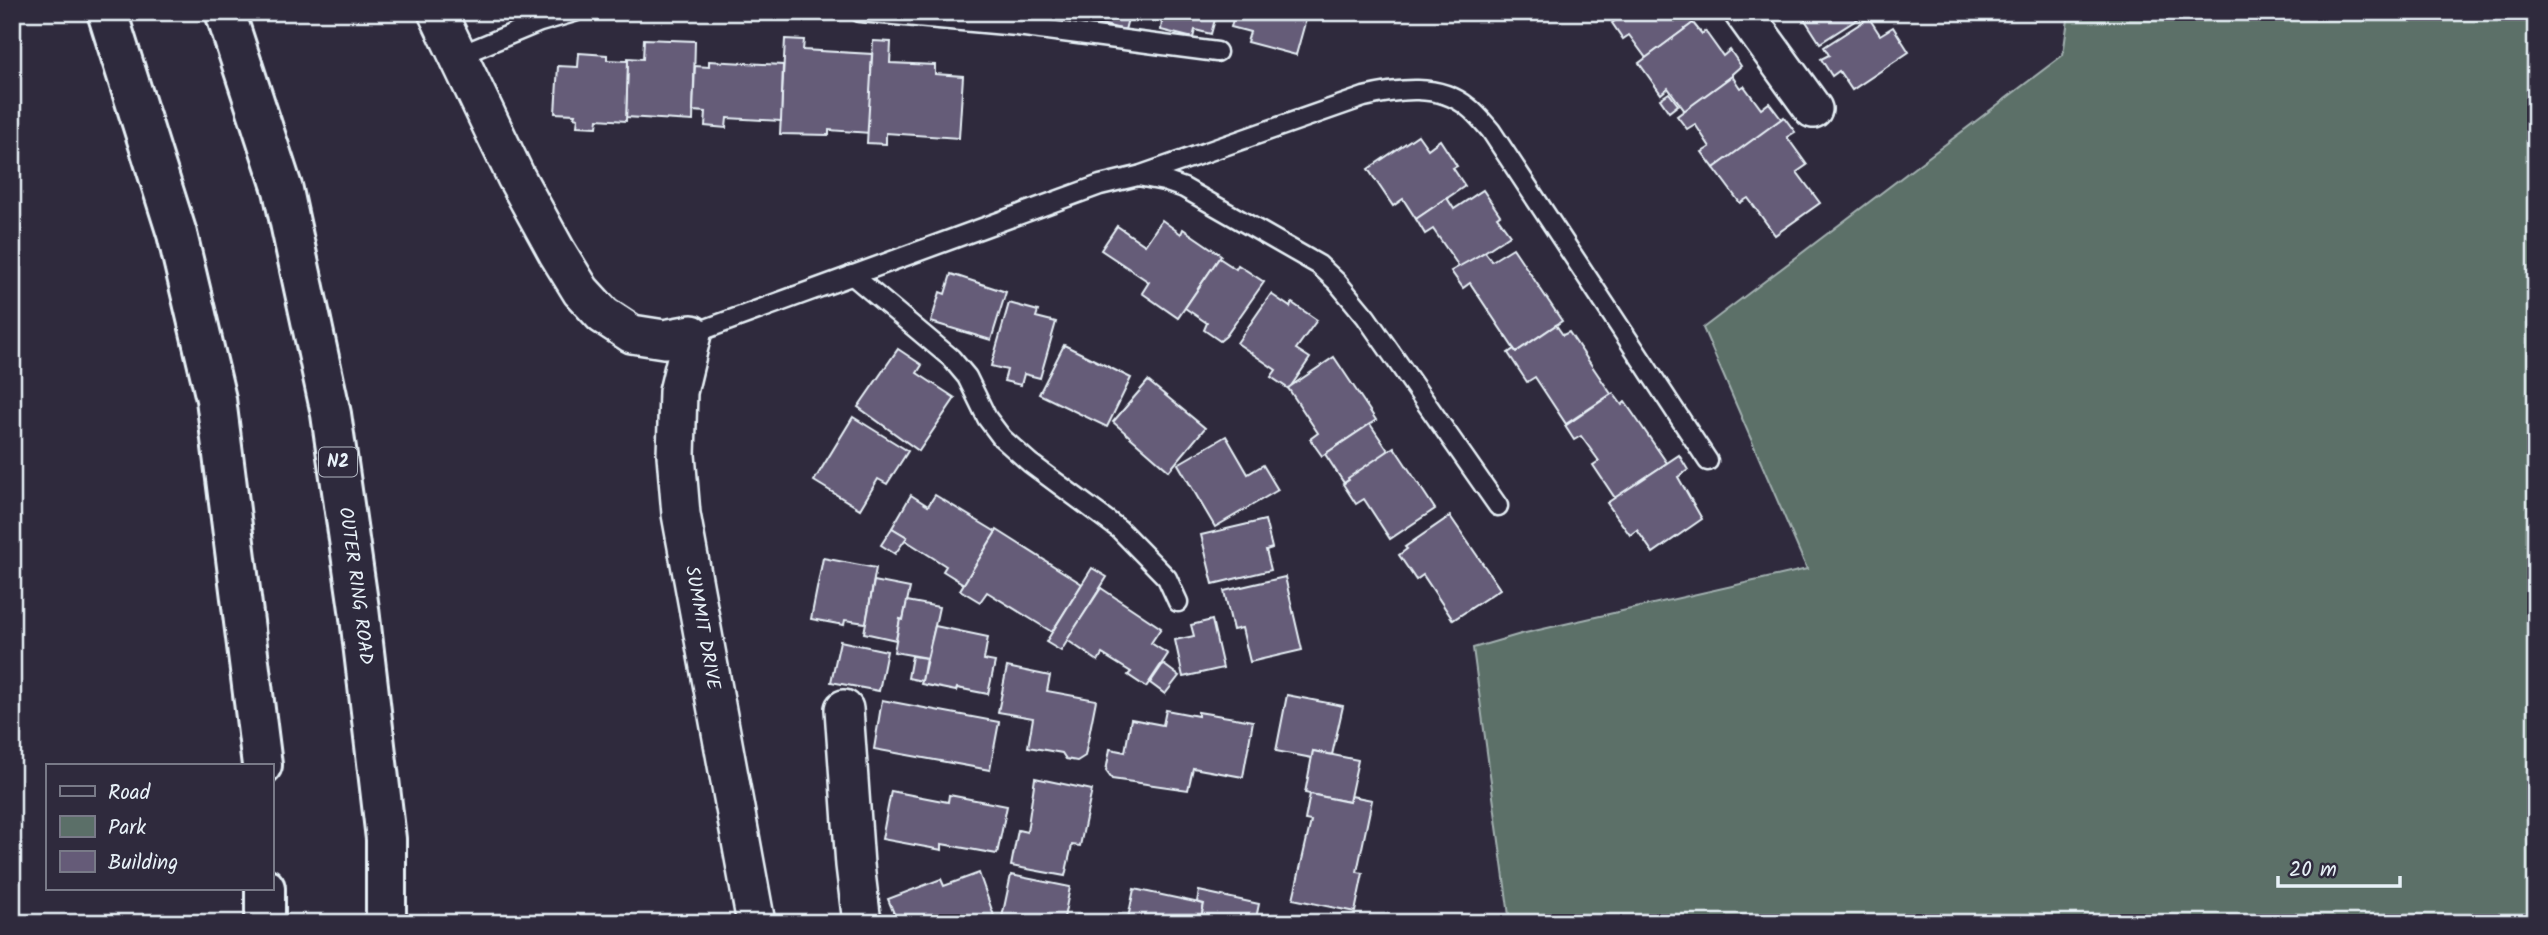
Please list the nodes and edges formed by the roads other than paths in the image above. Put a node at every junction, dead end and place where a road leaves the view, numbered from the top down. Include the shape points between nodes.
1 (107, 12) edge
2 (225, 12) edge
3 (437, 12) edge
4 (574, 12) edge
5 (860, 12) edge
6 (1743, 12) edge
7 (1217, 52) dead end
8 (458, 56) junction
9 (1813, 109) dead end
10 (1138, 176) junction
11 (852, 275) junction
12 (692, 334) junction
13 (1708, 461) dead end
14 (1498, 506) dead end
15 (1178, 602) dead end
16 (844, 709) dead end
17 (262, 764) edge
18 (265, 890) edge
19 (265, 923) edge
20 (386, 923) edge
21 (757, 923) edge
22 (862, 923) edge

1 - 17 highway via 177,234 216,399
2 - 20 highway, OUTER RING ROAD / N2 via 284,190 331,414 386,839
3 - 8 street
4 - 8 lane
5 - 7 lane via 1017,26
6 - 9 street
8 - 12 street via 516,177 581,291 603,315 632,334 664,339
10 - 11 lane via 1049,202
10 - 13 lane via 1391,91 1442,94 1466,105 1491,131
10 - 14 lane via 1184,188 1319,265 1366,317
11 - 12 lane
11 - 15 lane via 951,358 1002,438 1119,528 1167,578
12 - 21 street, SUMMIT DRIVE via 678,392 676,455 681,514
16 - 22 street
18 - 19 highway

